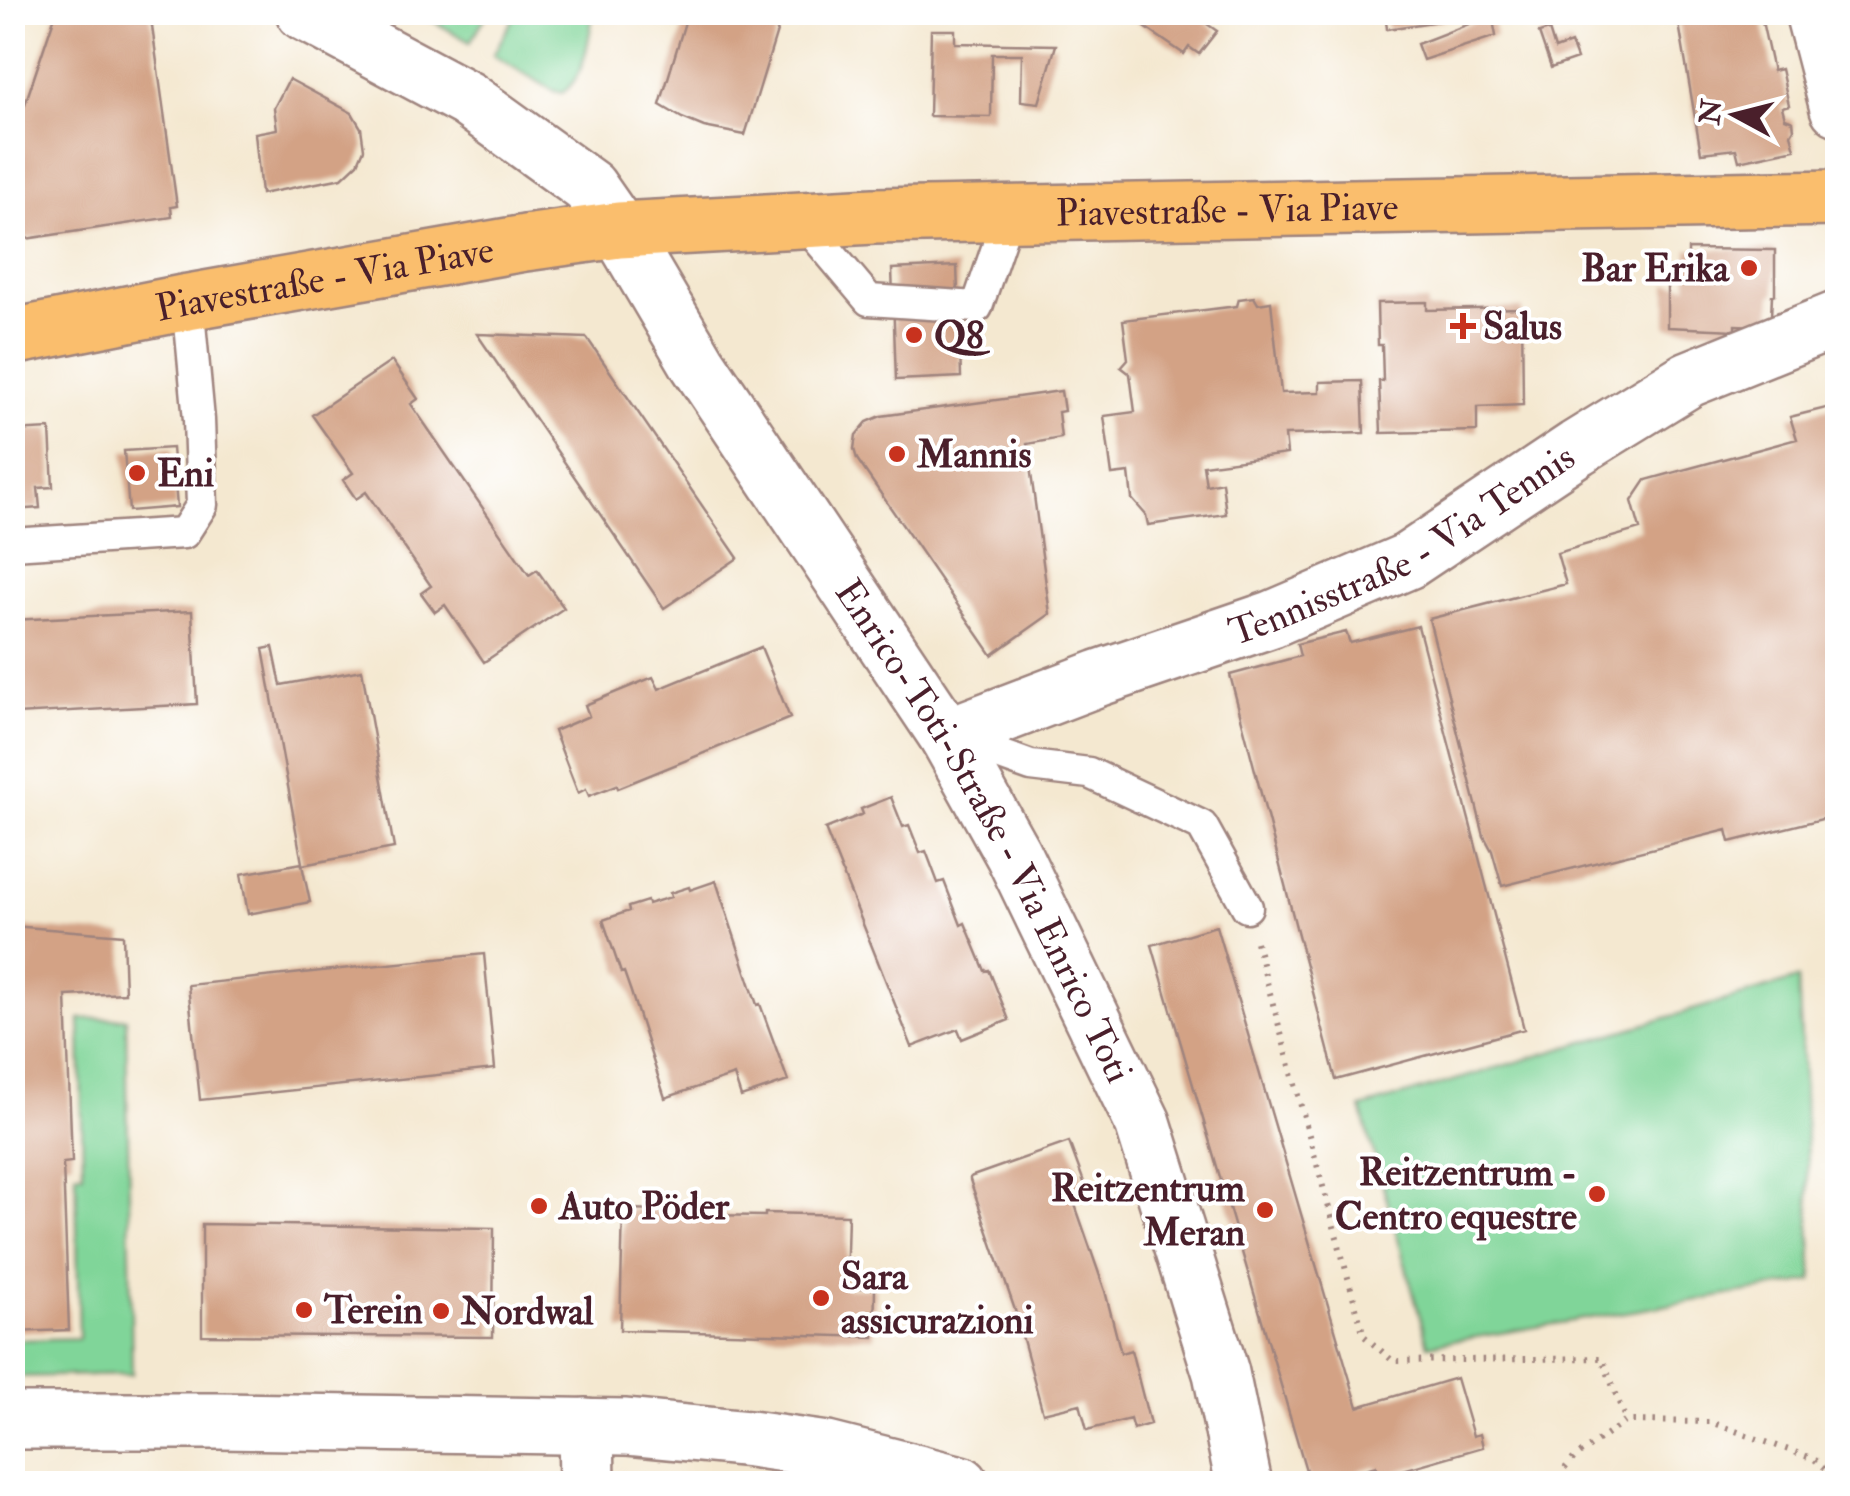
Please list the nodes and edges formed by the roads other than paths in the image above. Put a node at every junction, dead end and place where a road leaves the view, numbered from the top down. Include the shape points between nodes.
1 (304, 12) edge
2 (1813, 12) edge
3 (1838, 108) edge
4 (1838, 198) edge
5 (1009, 213) junction
6 (801, 220) junction
7 (618, 230) junction
8 (188, 302) junction
9 (1838, 319) edge
10 (19, 332) edge
11 (12, 544) edge
12 (947, 736) junction
13 (1247, 906) road end
14 (12, 1421) edge
15 (586, 1426) junction
16 (587, 1484) edge
17 (961, 1484) edge
18 (1244, 1484) edge

1 - 7 street via 467,99 590,187
2 - 3 street
4 - 5 main road, Piavestraße - Via Piave
5 - 6 main road, Piavestraße - Via Piave
5 - 6 lane via 976,307 869,300
6 - 7 main road, Piavestraße - Via Piave
7 - 8 main road, Piavestraße - Via Piave
7 - 12 street, Enrico-Toti-Straße - Via Enrico Toti via 698,364
8 - 10 main road, Piavestraße - Via Piave
8 - 11 lane via 202,505 184,534
9 - 12 street, Tennisstraße - Via Tennis via 1689,379 1408,561 1272,619
12 - 13 lane via 1031,766 1089,774 1202,826
12 - 18 street, Enrico-Toti-Straße - Via Enrico Toti via 1013,854 1143,1123 1220,1373
14 - 15 street
15 - 16 street
15 - 17 street via 827,1450

